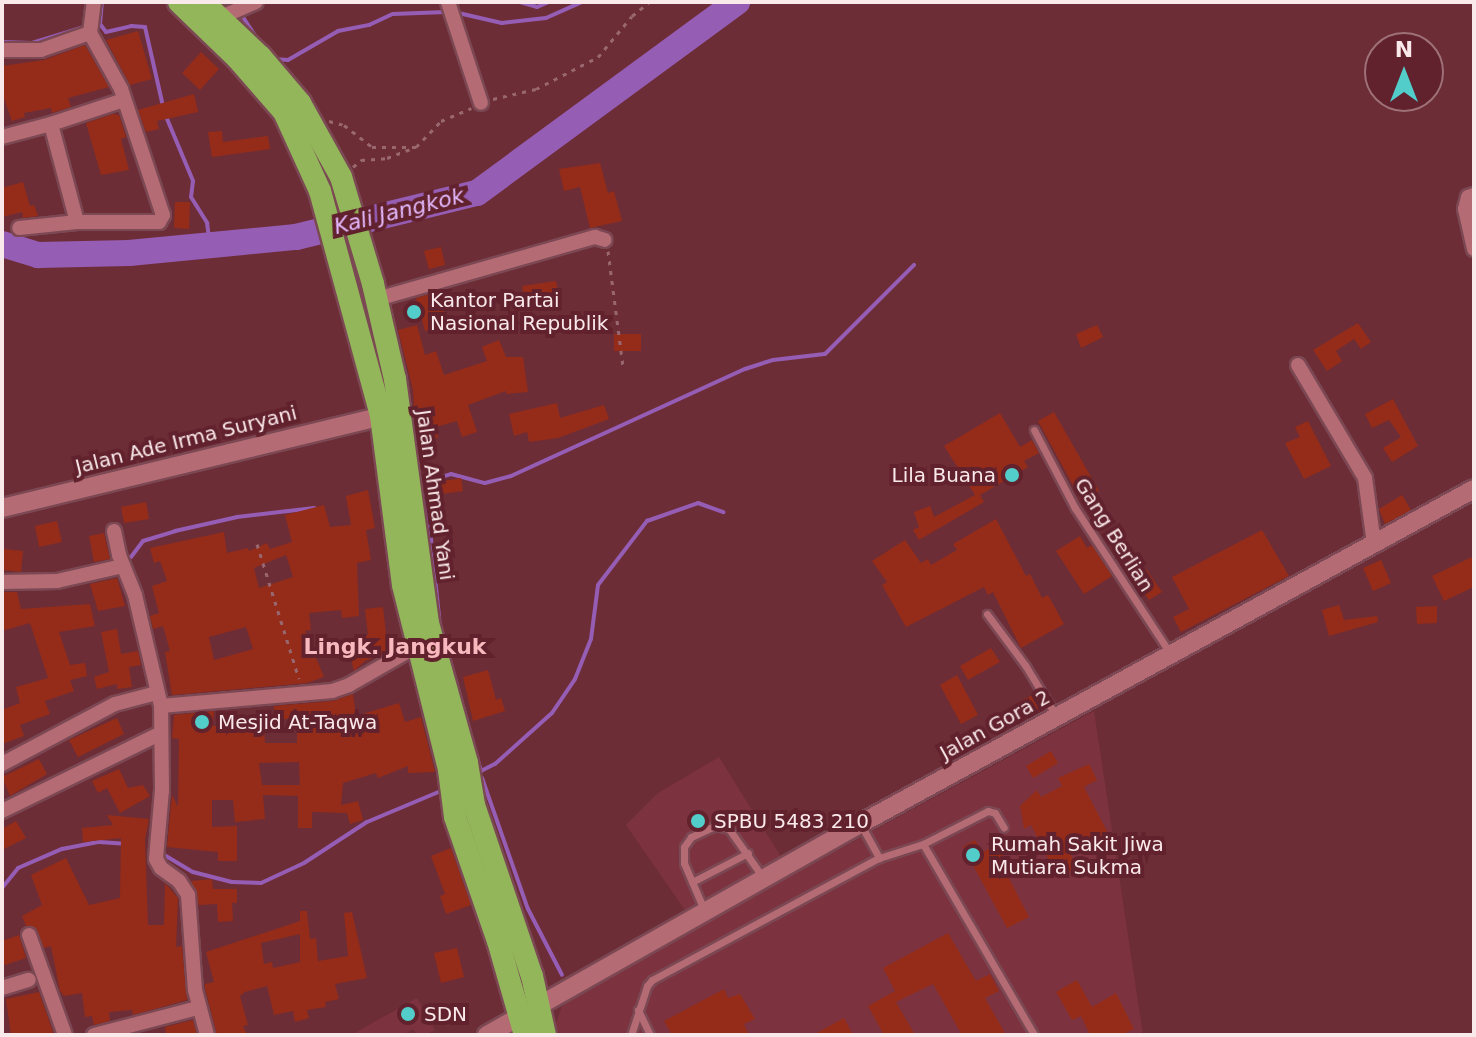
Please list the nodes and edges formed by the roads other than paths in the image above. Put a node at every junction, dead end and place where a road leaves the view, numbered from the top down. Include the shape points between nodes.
1 (94, 2) edge
2 (179, 2) edge
3 (448, 2) edge
4 (228, 8) edge
5 (90, 27) junction
6 (2, 50) edge
7 (124, 100) junction
8 (481, 103) road end
9 (51, 124) junction
10 (2, 137) edge
11 (1474, 195) edge
12 (77, 222) junction
13 (19, 228) dead end
14 (605, 240) road end
15 (1474, 249) edge
16 (375, 292) junction
17 (1298, 365) dead end
18 (381, 416) junction
19 (1034, 430) dead end
20 (1474, 489) edge
21 (2, 508) edge
22 (114, 531) dead end
23 (1374, 544) junction
24 (121, 561) junction
25 (2, 582) edge
26 (987, 614) dead end
27 (417, 646) junction
28 (1171, 655) junction
29 (159, 699) junction
30 (1056, 717) junction
31 (448, 729) junction
32 (161, 733) junction
33 (2, 764) edge
34 (458, 767) junction
35 (2, 811) edge
36 (860, 824) junction
37 (1004, 828) dead end
38 (466, 829) junction
39 (923, 844) junction
40 (748, 853) junction
41 (879, 858) junction
42 (764, 879) junction
43 (692, 882) junction
44 (706, 914) junction
45 (29, 935) dead end
46 (29, 980) dead end
47 (2, 988) edge
48 (539, 1003) junction
49 (198, 1008) junction
50 (638, 1010) junction
51 (522, 1026) edge
52 (65, 1035) edge
53 (94, 1035) edge
54 (207, 1035) edge
55 (487, 1035) edge
56 (545, 1035) edge
57 (631, 1035) edge
58 (650, 1035) edge
59 (1034, 1035) edge

1 - 5 street
2 - 18 highway via 284,112 320,191
3 - 8 street
4 - 16 highway, Jalan Ahmad Yani via 313,122 341,177
5 - 6 street via 41,50
5 - 7 street
7 - 9 street
7 - 12 street via 163,217 159,222
9 - 10 street
9 - 12 street
11 - 15 street via 1465,209
12 - 13 street
14 - 16 street via 595,237
16 - 31 highway, Jalan Ahmad Yani via 436,620
17 - 23 street via 1365,478
18 - 21 street, Jalan Ade Irma Suryani
18 - 27 highway via 403,585
19 - 28 lane, Gang Berlian via 1075,508
20 - 23 street, Jalan Gora 2
22 - 24 street
23 - 28 street, Jalan Gora 2
24 - 25 street via 57,581
24 - 29 street via 135,595
26 - 30 lane
27 - 29 street via 341,689
27 - 31 highway
28 - 30 street, Jalan Gora 2
29 - 32 street
29 - 33 street via 115,704
30 - 36 street, Jalan Gora 2
31 - 34 highway
32 - 35 street
32 - 49 street via 156,852 161,868 188,895
34 - 38 highway
34 - 38 highway via 474,805
36 - 41 lane
36 - 42 street, Jalan Gora 2
37 - 39 lane via 988,811
38 - 48 highway
38 - 51 highway
39 - 41 lane
39 - 59 lane
40 - 42 lane
40 - 43 lane
40 - 43 lane via 729,829 715,826 691,837 684,847 684,863
41 - 50 lane via 652,980
42 - 44 street, Jalan Gora 2
43 - 44 lane
44 - 48 street, Jalan Gora 2
45 - 52 street
46 - 47 street
48 - 51 street, Jalan Gora 2
48 - 56 highway
49 - 53 street
49 - 54 street
50 - 57 lane
50 - 58 lane
51 - 55 street, Jalan Gora 2

